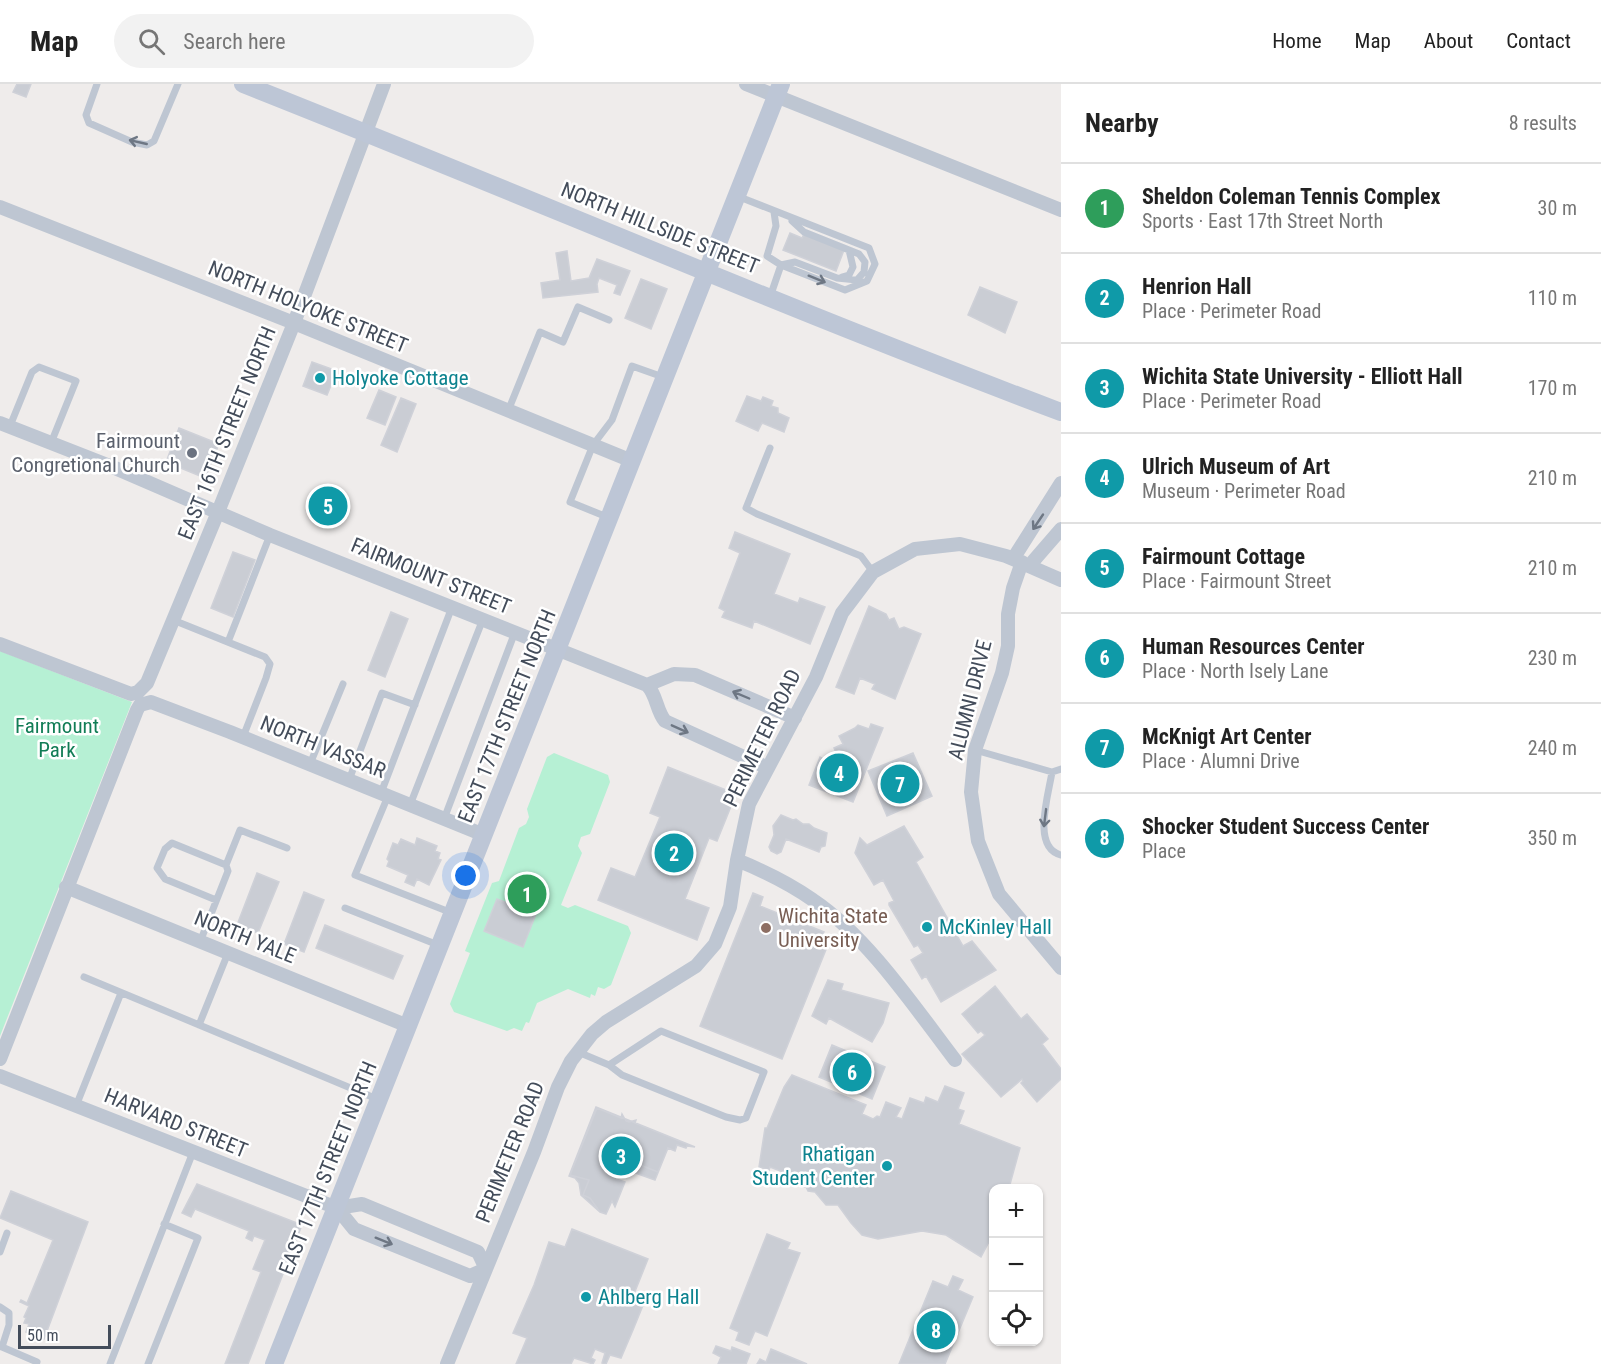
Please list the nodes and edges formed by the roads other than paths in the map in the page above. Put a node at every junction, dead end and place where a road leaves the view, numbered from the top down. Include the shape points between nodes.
1 (97, 84) edge
2 (178, 84) edge
3 (243, 84) edge
4 (384, 84) edge
5 (746, 84) edge
6 (779, 90) edge
7 (365, 132) junction
8 (737, 196) junction
9 (0, 207) edge
10 (1061, 210) edge
11 (774, 212) junction
12 (789, 217) junction
13 (849, 250) junction
14 (781, 265) junction
15 (707, 272) junction
16 (837, 279) junction
17 (770, 297) junction
18 (609, 320) dead end
19 (294, 323) junction
20 (665, 378) junction
21 (508, 411) junction
22 (1061, 412) edge
23 (5, 424) edge
24 (51, 442) junction
25 (593, 445) junction
26 (770, 448) dead end
27 (632, 461) junction
28 (1061, 483) edge
29 (218, 512) junction
30 (610, 518) junction
31 (1061, 529) edge
32 (270, 535) junction
33 (1021, 562) junction
34 (873, 572) junction
35 (1061, 580) edge
36 (453, 607) junction
37 (483, 619) junction
38 (173, 620) junction
39 (515, 632) junction
40 (228, 642) junction
41 (0, 644) edge
42 (558, 649) junction
43 (343, 684) dead end
44 (647, 685) junction
45 (142, 697) junction
46 (415, 705) junction
47 (795, 718) junction
48 (243, 737) junction
49 (975, 750) junction
50 (310, 764) junction
51 (768, 768) junction
52 (1061, 769) edge
53 (1052, 772) junction
54 (349, 780) junction
55 (385, 794) junction
56 (410, 805) junction
57 (444, 819) junction
58 (484, 835) junction
59 (287, 848) dead end
60 (1061, 855) edge
61 (737, 860) junction
62 (226, 866) junction
63 (66, 887) junction
64 (216, 900) junction
65 (345, 908) dead end
66 (453, 914) junction
67 (200, 942) junction
68 (440, 946) junction
69 (228, 953) junction
70 (1061, 968) edge
71 (84, 977) dead end
72 (121, 993) junction
73 (199, 1025) junction
74 (408, 1026) junction
75 (578, 1052) junction
76 (0, 1059) edge
77 (955, 1060) dead end
78 (609, 1065) junction
79 (0, 1076) edge
80 (379, 1100) junction
81 (76, 1106) junction
82 (193, 1152) junction
83 (337, 1208) junction
84 (164, 1224) junction
85 (7, 1233) dead end
86 (0, 1252) edge
87 (486, 1269) junction
88 (0, 1307) edge
89 (37, 1362) dead end
90 (110, 1364) edge
91 (148, 1364) edge
92 (274, 1364) edge
93 (447, 1364) edge

2 -> 1 lane via 154,141 147,145 89,123 86,115
3 - 7 street, NORTH HILLSIDE STREET
4 - 7 street, EAST 16TH STREET NORTH
5 - 6 street
6 - 8 street, EAST 17TH STREET NORTH
6 - 10 street
7 - 15 street, NORTH HILLSIDE STREET
7 - 19 street, EAST 16TH STREET NORTH
8 - 11 lane
8 - 15 street, EAST 17TH STREET NORTH
9 - 19 street, NORTH HOLYOKE STREET
11 - 12 lane
11 - 14 lane via 776,226 767,255
12 - 13 lane via 804,232
14 -> 12 lane via 845,290 867,281 875,264 869,248
13 - 16 lane via 853,267 849,275
13 - 16 lane via 865,262 864,272 857,280
14 - 16 lane via 795,262
14 - 17 lane
15 - 17 street, NORTH HILLSIDE STREET
15 - 20 street, EAST 17TH STREET NORTH
17 - 22 street, NORTH HILLSIDE STREET
18 - 21 lane via 578,307 563,342 540,332
19 - 21 street, NORTH HOLYOKE STREET
19 - 29 street, EAST 16TH STREET NORTH
20 - 25 lane via 632,366 612,420
20 - 27 street, EAST 17TH STREET NORTH
21 - 25 street, NORTH HOLYOKE STREET
23 - 24 street, FAIRMOUNT STREET
23 - 24 lane via 32,372 39,367 76,381
24 - 29 street, FAIRMOUNT STREET
25 - 27 street, NORTH HOLYOKE STREET
25 - 30 lane via 570,502
26 - 34 lane via 746,507 861,556
27 - 30 street, EAST 17TH STREET NORTH
28 -> 33 street, ALUMNI DRIVE
29 - 32 street, FAIRMOUNT STREET
29 - 38 street, EAST 16TH STREET NORTH
30 - 42 street, EAST 17TH STREET NORTH
31 - 33 street, ALUMNI DRIVE
32 - 36 street, FAIRMOUNT STREET
32 - 40 lane
33 - 34 street, PERIMETER ROAD via 960,544 915,549
33 - 35 street, PERIMETER ROAD
33 - 49 street, ALUMNI DRIVE via 1008,614 1008,646 1002,674
34 - 47 street, PERIMETER ROAD via 842,613
36 - 37 street, FAIRMOUNT STREET
36 - 46 lane
37 - 39 street, FAIRMOUNT STREET
37 - 56 lane
38 - 40 lane
38 - 45 street, EAST 16TH STREET NORTH
39 - 42 street, FAIRMOUNT STREET
39 - 57 lane
40 - 48 lane via 265,657 270,664
41 - 45 street, NORTH VASSAR
42 - 44 street, FAIRMOUNT STREET
42 - 58 street, EAST 17TH STREET NORTH
43 - 50 lane
47 -> 44 street via 695,675 674,674
44 -> 51 street via 665,721
45 - 48 street, NORTH VASSAR
45 - 63 street, EAST 16TH STREET NORTH
46 - 54 lane via 382,693
46 - 55 lane
47 - 51 street, PERIMETER ROAD
48 - 50 street, NORTH VASSAR
49 - 53 lane
49 - 70 street, ALUMNI DRIVE via 971,792 978,842 999,894
50 - 54 street, NORTH VASSAR
51 - 61 street, PERIMETER ROAD via 749,804
52 - 53 lane
53 -> 60 lane via 1044,837 1048,847
54 - 55 street, NORTH VASSAR
55 - 56 street, NORTH VASSAR
55 - 66 lane via 355,875
56 - 57 street, NORTH VASSAR
57 - 58 street, NORTH VASSAR
58 - 66 street, EAST 17TH STREET NORTH
59 - 62 lane via 240,830
61 - 75 street, PERIMETER ROAD via 730,907 715,944 696,966 606,1022
61 - 77 street via 774,876 837,918 882,967
62 - 64 lane via 228,871
62 - 64 lane via 172,843 157,868 165,879
63 - 67 street, NORTH YALE
63 - 76 street, EAST 16TH STREET NORTH
64 - 67 lane
65 - 68 lane
66 - 68 street, EAST 17TH STREET NORTH
67 - 69 street, NORTH YALE
68 - 74 street, EAST 17TH STREET NORTH
69 - 73 lane
69 - 74 street, NORTH YALE
71 - 72 lane
72 - 73 lane
72 - 81 lane
73 - 80 lane
74 - 80 street, EAST 17TH STREET NORTH
75 - 78 lane
75 - 87 street, PERIMETER ROAD via 558,1087
78 - 78 lane via 661,1031 764,1072 746,1118 740,1120 622,1075
79 - 81 street, HARVARD STREET
80 - 83 street, EAST 17TH STREET NORTH
81 - 82 street, HARVARD STREET
82 - 83 street, HARVARD STREET
82 - 84 lane
83 -> 87 street via 354,1229 470,1276
83 - 87 street via 362,1204 478,1252
83 - 92 street, EAST 17TH STREET NORTH
84 - 90 lane
84 - 91 lane via 198,1238
85 - 86 lane
87 - 93 street, PERIMETER ROAD
88 - 89 lane via 9,1313 3,1347

